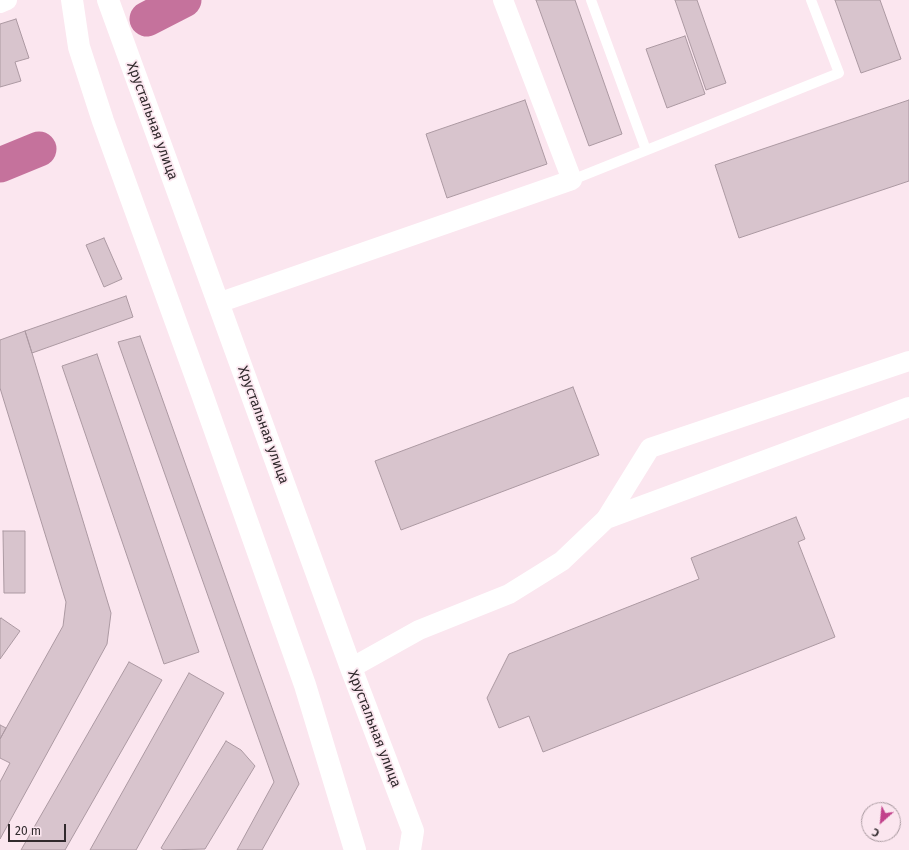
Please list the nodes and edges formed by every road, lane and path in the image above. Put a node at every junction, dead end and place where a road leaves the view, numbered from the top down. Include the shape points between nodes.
1 (7, 0) edge
2 (72, 0) edge
3 (108, 0) edge
4 (504, 0) edge
5 (591, 0) edge
6 (811, 0) edge
7 (0, 3) edge
8 (646, 150) junction
9 (572, 180) junction
10 (218, 303) junction
11 (909, 360) edge
12 (909, 407) edge
13 (606, 519) junction
14 (351, 668) junction
15 (355, 850) edge
16 (410, 850) edge

1 - 7 street
2 - 15 street via 79,47 305,685
3 - 10 street, Хрустальная улица
4 - 9 street
5 - 8 lane
6 - 8 lane via 839,73
8 - 9 lane
9 - 10 street
10 - 14 street, Хрустальная улица
11 - 13 street via 650,448
12 - 13 street
13 - 14 street via 562,561 509,594 420,630
14 - 16 street, Хрустальная улица via 413,831

